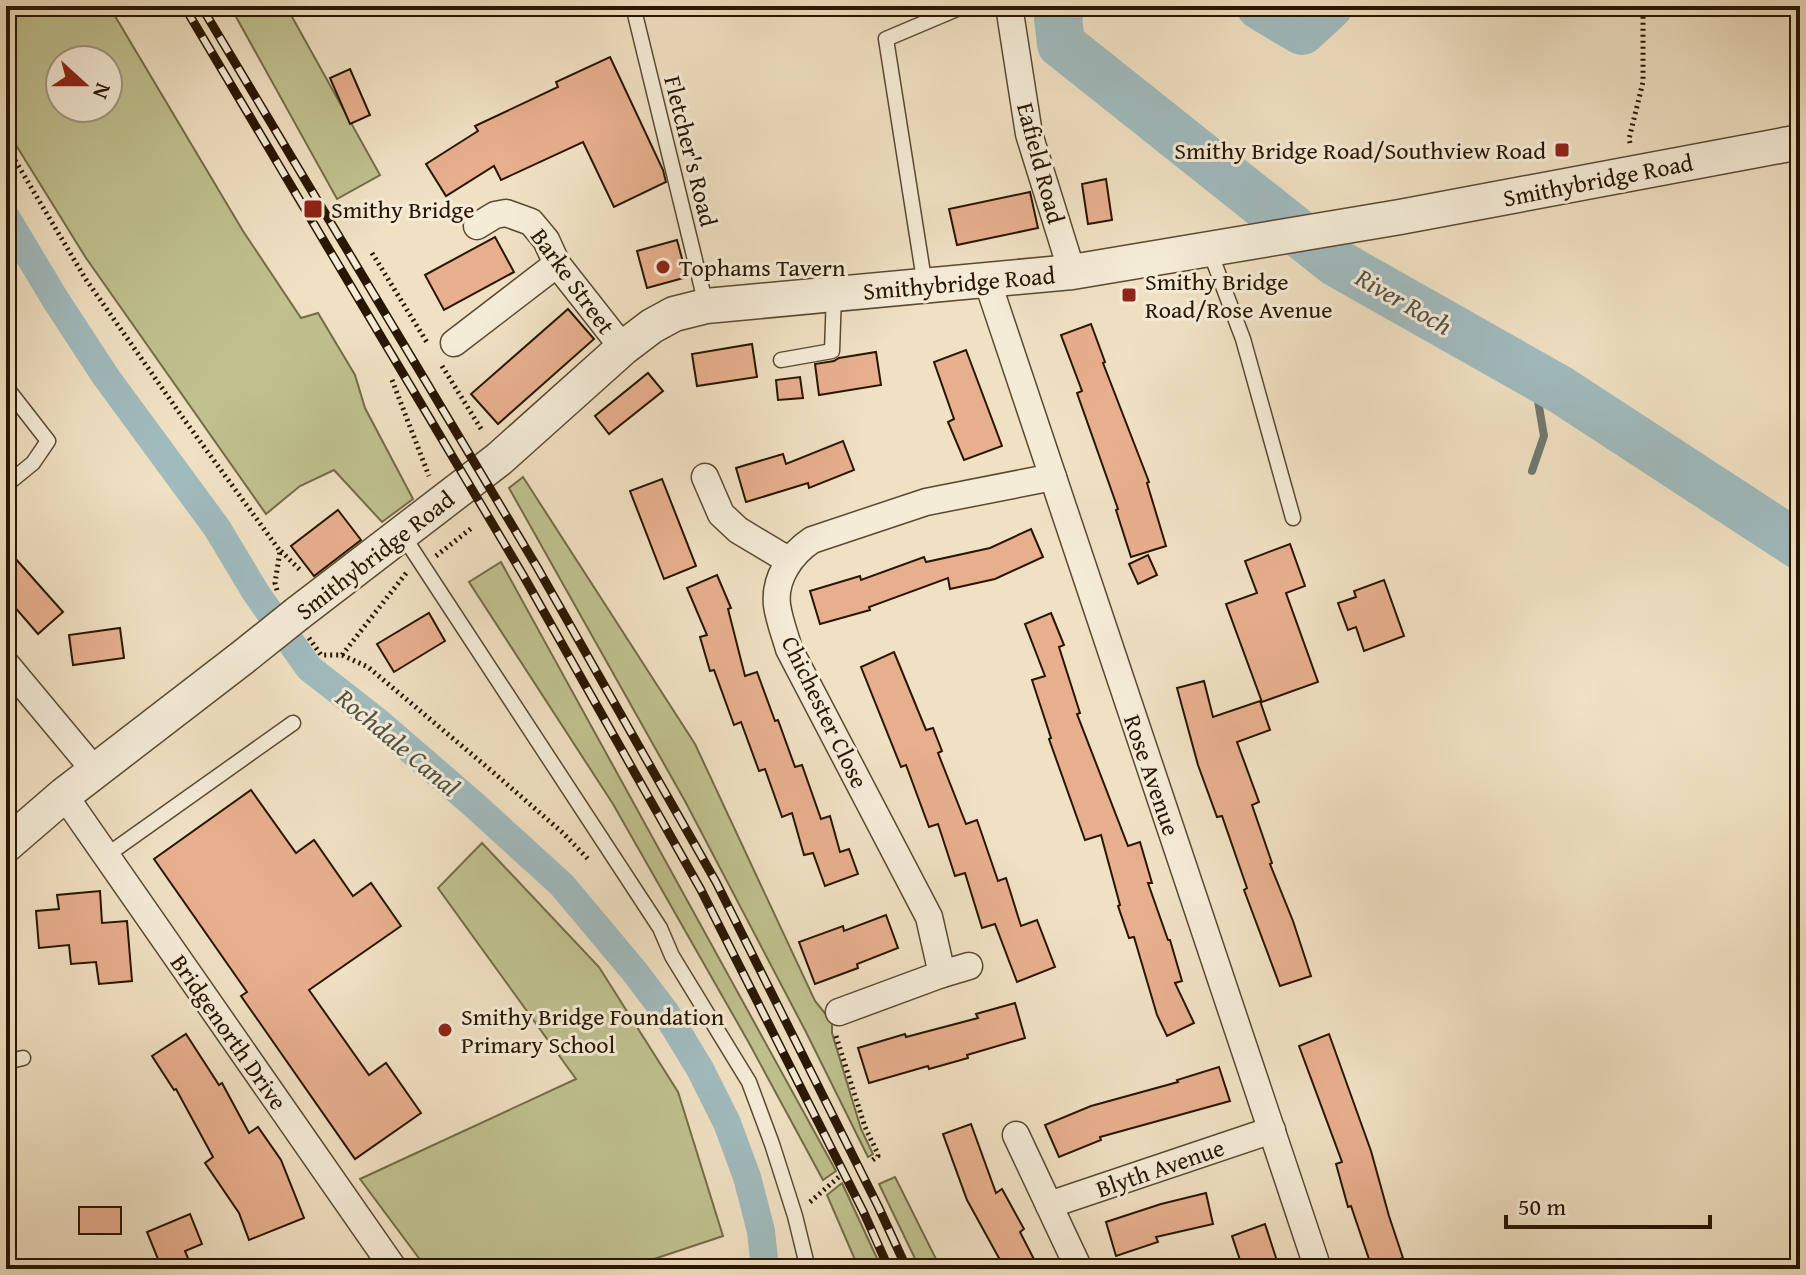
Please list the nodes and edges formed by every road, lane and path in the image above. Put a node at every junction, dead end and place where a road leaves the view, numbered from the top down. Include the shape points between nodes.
1 (633, 6) edge
2 (964, 6) edge
3 (1009, 6) edge
4 (1643, 6) edge
5 (1800, 142) edge
6 (1634, 173) junction
7 (477, 226) dead end
8 (1209, 249) junction
9 (557, 264) junction
10 (1072, 272) junction
11 (987, 280) junction
12 (925, 286) junction
13 (834, 294) junction
14 (706, 306) junction
15 (454, 343) dead end
16 (623, 348) junction
17 (781, 360) dead end
18 (392, 380) dead end
19 (6, 387) edge
20 (705, 477) dead end
21 (1053, 477) junction
22 (6, 485) edge
23 (440, 505) junction
24 (1293, 518) dead end
25 (473, 527) dead end
26 (402, 534) junction
27 (446, 550) dead end
28 (280, 551) dead end
29 (788, 560) junction
30 (423, 564) junction
31 (306, 577) dead end
32 (342, 655) dead end
33 (6, 664) edge
34 (293, 723) dead end
35 (96, 772) junction
36 (64, 795) junction
37 (6, 845) edge
38 (107, 855) junction
39 (969, 966) dead end
40 (942, 974) junction
41 (839, 1012) joint
42 (23, 1058) dead end
43 (6, 1062) edge
44 (1272, 1130) junction
45 (1016, 1135) dead end
46 (870, 1162) dead end
47 (840, 1176) dead end
48 (1049, 1205) junction
49 (795, 1216) junction
50 (394, 1269) edge
51 (808, 1269) edge
52 (1079, 1269) edge
53 (1318, 1269) edge

1 - 14 lane, Fletcher's Road
2 - 12 lane via 886,39
3 - 10 street, Eafield Road via 1029,134
4 - 6 path via 1643,82 1629,139
5 - 6 street, Smithybridge Road
6 - 8 street, Smithybridge Road
7 - 9 street, Barke Street via 506,213 531,222
8 - 10 street, Smithybridge Road
8 - 24 lane via 1243,339
9 - 15 street
9 - 16 street, Barke Street
10 - 11 street, Smithybridge Road
11 - 12 street, Smithybridge Road
11 - 21 street, Rose Avenue
12 - 13 street, Smithybridge Road
13 - 14 street, Smithybridge Road
13 - 17 lane via 832,351
14 - 16 street, Smithybridge Road via 674,314
16 - 23 street, Smithybridge Road
18 - 23 path
19 - 22 lane via 48,441 33,463
20 - 29 street via 721,514
21 - 29 street via 926,502 812,540
21 - 44 street, Rose Avenue
23 - 26 street, Smithybridge Road
25 - 27 path
26 - 30 lane
26 - 35 street, Smithybridge Road, bridge
28 - 31 path
29 - 40 street, Chichester Close via 776,603 789,649 929,917
30 - 32 path via 407,573
30 - 49 lane via 660,928 749,1082
33 - 35 street
34 - 38 lane
35 - 36 street, Smithybridge Road
36 - 37 street, Smithybridge Road
36 - 38 street, Bridgenorth Drive
38 - 50 street, Bridgenorth Drive
39 - 40 street
40 - 41 street
41 - 46 path via 835,1032 878,1156
42 - 43 lane
44 - 48 street, Blyth Avenue
44 - 53 street, Rose Avenue
45 - 48 street
47 - 49 path
48 - 52 street
49 - 51 lane

